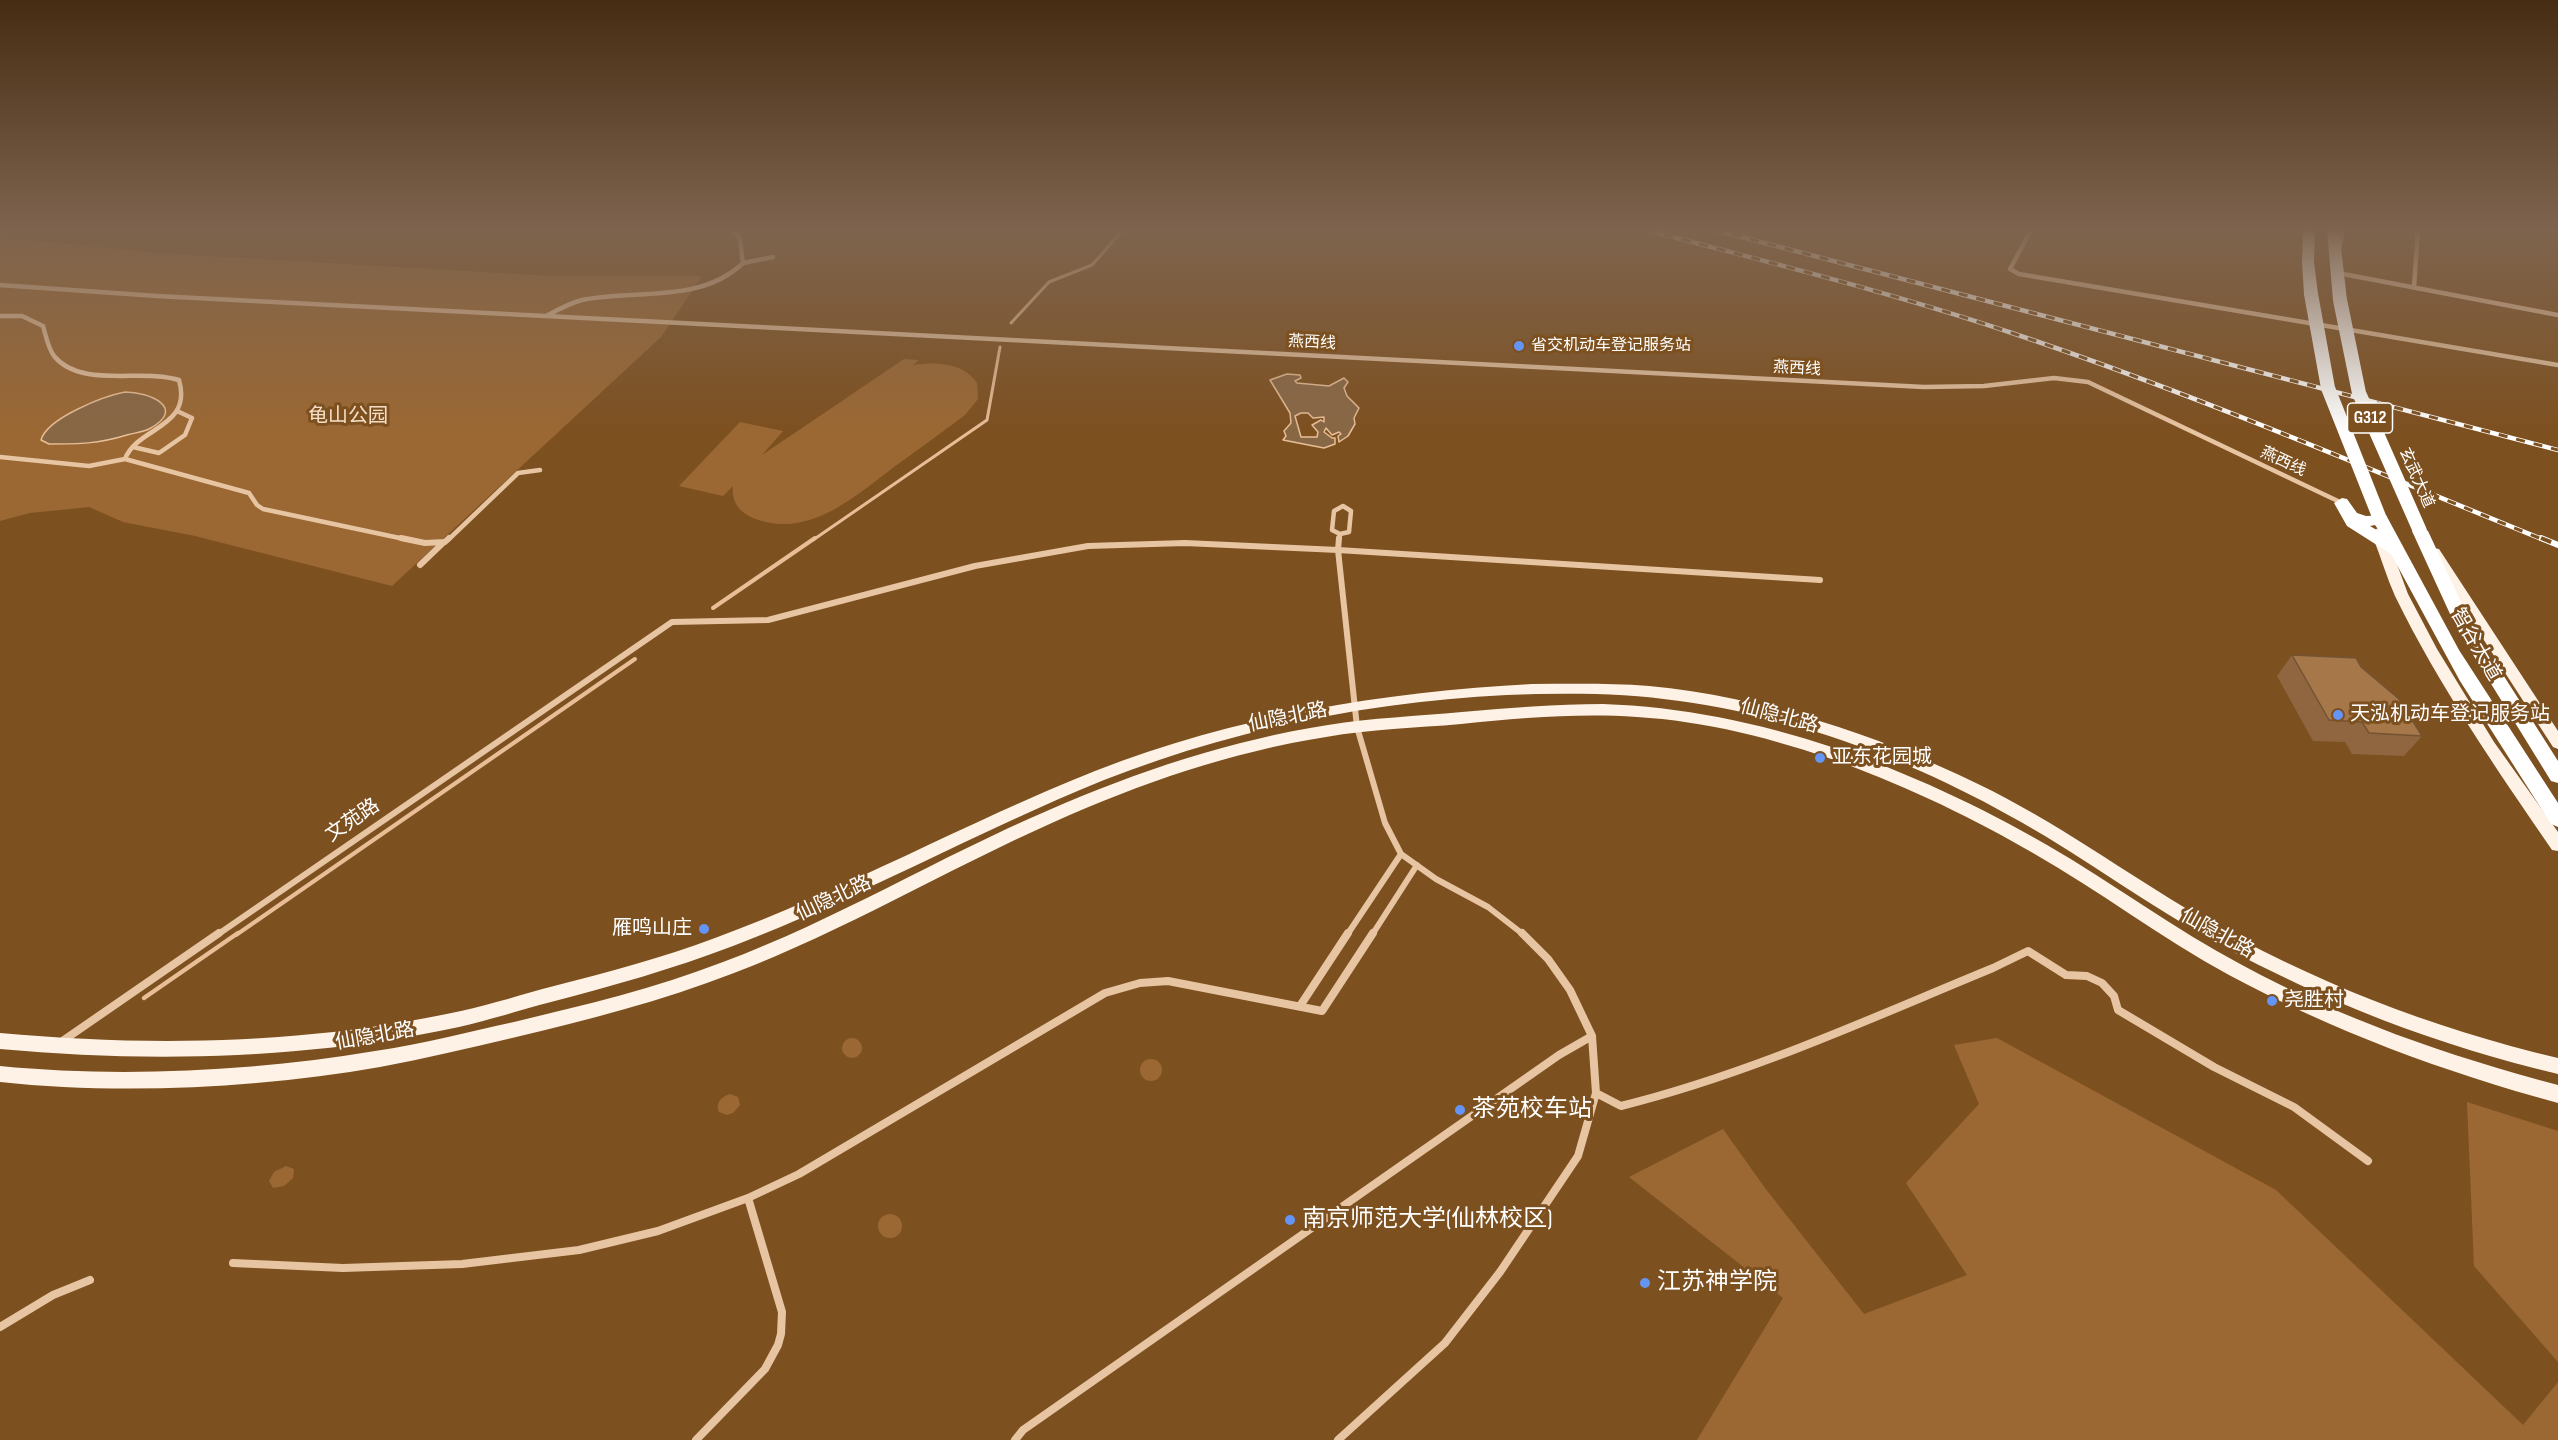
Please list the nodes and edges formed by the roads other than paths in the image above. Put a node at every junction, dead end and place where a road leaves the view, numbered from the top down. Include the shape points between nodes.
1 (180, 297) edge
2 (610, 297) edge
3 (2156, 297) edge
4 (2312, 297) edge
5 (2340, 297) edge
6 (2466, 297) edge
7 (2558, 315) edge
8 (0, 316) edge
9 (546, 316) junction
10 (2558, 365) edge
11 (177, 411) junction
12 (133, 447) junction
13 (0, 457) edge
14 (125, 459) junction
15 (540, 470) dead end
16 (2342, 503) junction
17 (2379, 519) junction
18 (2420, 531) junction
19 (1340, 534) junction
20 (2381, 540) junction
21 (445, 542) junction
22 (1338, 550) junction
23 (2400, 552) junction
24 (420, 565) dead end
25 (1820, 580) dead end
26 (1353, 704) junction
27 (1357, 727) junction
28 (2558, 743) edge
29 (2558, 776) edge
30 (2558, 819) edge
31 (2558, 845) edge
32 (1401, 854) junction
33 (1417, 866) junction
34 (1300, 1006) junction
35 (1592, 1036) junction
36 (0, 1041) edge
37 (53, 1047) junction
38 (2558, 1066) edge
39 (0, 1074) edge
40 (1596, 1093) junction
41 (2558, 1094) edge
42 (2368, 1161) dead end
43 (748, 1198) junction
44 (233, 1263) dead end
45 (90, 1280) dead end
46 (0, 1327) edge
47 (696, 1440) edge
48 (1015, 1440) edge
49 (1338, 1440) edge

1 - 9 street, 燕西线
2 - 9 street via 572,303
3 - 10 street
4 - 17 highway, G312, bridge via 2328,388
5 - 18 highway, 玄武大道 / G312, bridge via 2359,393
6 - 7 street
8 - 11 street via 22,316 43,326 56,358 77,371 111,376 160,374 179,380 184,394
9 - 16 street, 燕西线 via 1924,387 1966,388 2064,376 2088,382
11 - 12 street
11 - 12 street via 192,418 185,435 159,453
12 - 14 street
13 - 14 street via 89,466
14 - 21 street via 249,493 257,505 275,512 424,543
15 - 21 street via 518,473
16 - 17 highway via 2351,517
16 - 20 highway via 2354,522
17 - 20 main road
17 - 23 highway, 智谷大道 / G312
18 - 28 main road
18 - 29 highway, 智谷大道 / G312 via 2464,627
19 - 19 street via 1332,530 1334,511 1343,506 1351,512 1349,532
19 - 22 street
20 - 23 highway
20 - 31 main road via 2401,594 2431,650 2489,746
21 - 24 street
22 - 25 street
22 - 26 street
22 - 37 street, 文苑路 via 1185,543 1088,546 975,566 768,620 672,622
23 - 30 highway, 智谷大道 / G312 via 2438,629
26 - 27 street
26 - 37 main road, 仙隐北路 via 1237,731 1120,768 745,934 677,959 483,1012 361,1035 260,1045 146,1051
26 - 38 main road, 仙隐北路 via 1509,690 1600,688 1727,704 1829,731 1985,795 2051,831 2219,936 2325,988 2485,1049
27 - 32 street via 1385,823
27 - 39 main road, 仙隐北路 via 1244,748 1120,788 1052,816 829,926 721,970 575,1015 356,1063 247,1074 135,1079
27 - 41 main road, 仙隐北路 via 1513,713 1648,711 1714,722 1831,753 1973,812 2079,873 2194,948 2319,1012 2492,1077
32 - 33 street
32 - 34 street
33 - 34 street via 1322,1011
33 - 35 street via 1488,907 1520,931 1570,990
34 - 43 street via 1180,981 1149,981 1119,988 798,1174
35 - 40 street
35 - 48 street via 1549,1062 1023,1430
36 - 37 main road, 仙隐北路
40 - 42 street via 1621,1106 1682,1091 1879,1016 2028,951 2066,975 2080,974 2102,983 2114,996 2118,1010 2214,1067 2294,1107
40 - 49 street via 1578,1156 1500,1272 1445,1343
43 - 44 street via 658,1231 556,1253 462,1264 355,1268
43 - 47 street via 782,1312 781,1334 765,1369
45 - 46 street via 53,1295

